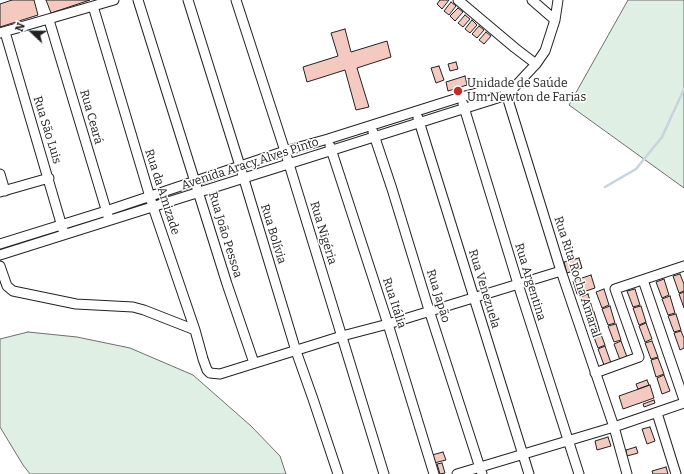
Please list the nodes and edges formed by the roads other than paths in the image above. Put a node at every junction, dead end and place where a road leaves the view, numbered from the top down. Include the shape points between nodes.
1 (114, 0) edge
2 (138, 0) edge
3 (188, 0) edge
4 (236, 0) edge
5 (458, 0) edge
6 (532, 0) edge
7 (558, 0) edge
8 (93, 6) junction
9 (50, 20) junction
10 (556, 20) junction
11 (2, 33) edge
12 (536, 64) junction
13 (508, 90) junction
14 (462, 96) junction
15 (464, 108) junction
16 (416, 111) junction
17 (420, 123) junction
18 (370, 125) junction
19 (374, 137) junction
20 (328, 139) junction
21 (285, 151) junction
22 (332, 151) junction
23 (288, 164) junction
24 (240, 166) junction
25 (0, 174) edge
26 (48, 178) junction
27 (243, 178) junction
28 (195, 180) junction
29 (3, 192) edge
30 (199, 193) junction
31 (149, 196) junction
32 (153, 208) junction
33 (106, 211) junction
34 (109, 221) junction
35 (61, 225) junction
36 (64, 235) junction
37 (0, 244) edge
38 (0, 255) edge
39 (0, 266) edge
40 (684, 266) edge
41 (561, 271) junction
42 (643, 280) junction
43 (518, 284) junction
44 (4, 288) edge
45 (474, 297) junction
46 (429, 310) junction
47 (388, 324) junction
48 (195, 330) junction
49 (342, 336) junction
50 (296, 351) junction
51 (254, 363) junction
52 (595, 373) junction
53 (684, 402) edge
54 (657, 413) junction
55 (614, 427) junction
56 (568, 440) junction
57 (523, 455) junction
58 (481, 471) edge
59 (338, 474) edge
60 (384, 474) edge
61 (434, 474) edge
62 (457, 474) edge
63 (529, 474) edge
64 (579, 474) edge
65 (627, 474) edge
66 (676, 474) edge

1 - 8 street
2 - 28 street, Rua João Pessoa
3 - 24 street, Rua Bolívia
4 - 21 street, Rua Nigéria
5 - 12 street
6 - 10 street
7 - 10 street, Avenida Aracy Alves Pinto
8 - 9 street
8 - 31 street, Rua da Amizade
9 - 11 street
9 - 33 street, Rua Ceará
10 - 12 street, Avenida Aracy Alves Pinto
11 - 26 street, Rua São Luis
12 - 13 street, Avenida Aracy Alves Pinto
13 - 14 street, Avenida Aracy Alves Pinto
13 - 15 street, Avenida Aracy Alves Pinto
13 - 41 street, Rua Rita Rocha Amaral
14 - 15 street, Rua Argentina
14 - 16 street, Avenida Aracy Alves Pinto
15 - 17 street, Avenida Aracy Alves Pinto
15 - 43 street, Rua Argentina
16 - 17 street, Rua Venezuela
16 - 18 street, Avenida Aracy Alves Pinto
17 - 19 street, Avenida Aracy Alves Pinto
17 - 45 street, Rua Venezuela
18 - 19 street, Rua Japão
18 - 20 street, Avenida Aracy Alves Pinto
19 - 22 street, Avenida Aracy Alves Pinto
19 - 46 street, Rua Japão
20 - 21 street, Avenida Aracy Alves Pinto
20 - 22 street, Rua Itália
21 - 23 street, Rua Nigéria
21 - 24 street, Avenida Aracy Alves Pinto
22 - 23 street, Avenida Aracy Alves Pinto
22 - 47 street, Rua Itália
23 - 27 street, Avenida Aracy Alves Pinto
23 - 49 street, Rua Nigéria
24 - 27 street, Rua Bolívia
24 - 28 street, Avenida Aracy Alves Pinto
25 - 29 street
26 - 29 street
26 - 35 street, Rua São Luis
27 - 30 street, Avenida Aracy Alves Pinto
27 - 50 street, Rua Bolívia
28 - 30 street, Rua João Pessoa
28 - 31 street, Avenida Aracy Alves Pinto
30 - 32 street, Avenida Aracy Alves Pinto
30 - 51 street, Rua João Pessoa
31 - 32 street, Rua da Amizade
31 - 33 street, Avenida Aracy Alves Pinto
32 - 34 street, Avenida Aracy Alves Pinto
32 - 48 street, Rua da Amizade
33 - 34 street, Rua Ceará
33 - 35 street, Avenida Aracy Alves Pinto
34 - 36 street, Avenida Aracy Alves Pinto
35 - 36 street, Rua São Luis
35 - 37 street, Avenida Aracy Alves Pinto
36 - 38 street, Avenida Aracy Alves Pinto
39 - 44 street
40 - 42 street
41 - 43 street
41 - 52 street, Rua Rita Rocha Amaral
42 - 52 street via 615,289 639,357
42 - 53 street
43 - 45 street
43 - 56 street, Rua Argentina
44 - 48 street via 76,304 132,307
45 - 46 street
45 - 57 street, Rua Venezuela
46 - 47 street
46 - 58 street, Rua Japão
47 - 49 street
47 - 61 street, Rua Itália
48 - 51 street, Rua da Amizade via 210,373 220,374
49 - 50 street
49 - 60 street, Rua Nigéria
50 - 51 street
50 - 59 street, Rua Bolívia
52 - 55 street, Rua Rita Rocha Amaral
53 - 54 street
54 - 55 street
54 - 66 street
55 - 56 street
55 - 65 street, Rua Rita Rocha Amaral
56 - 57 street
56 - 64 street, Rua Argentina
57 - 58 street
57 - 63 street, Rua Venezuela
58 - 62 street

